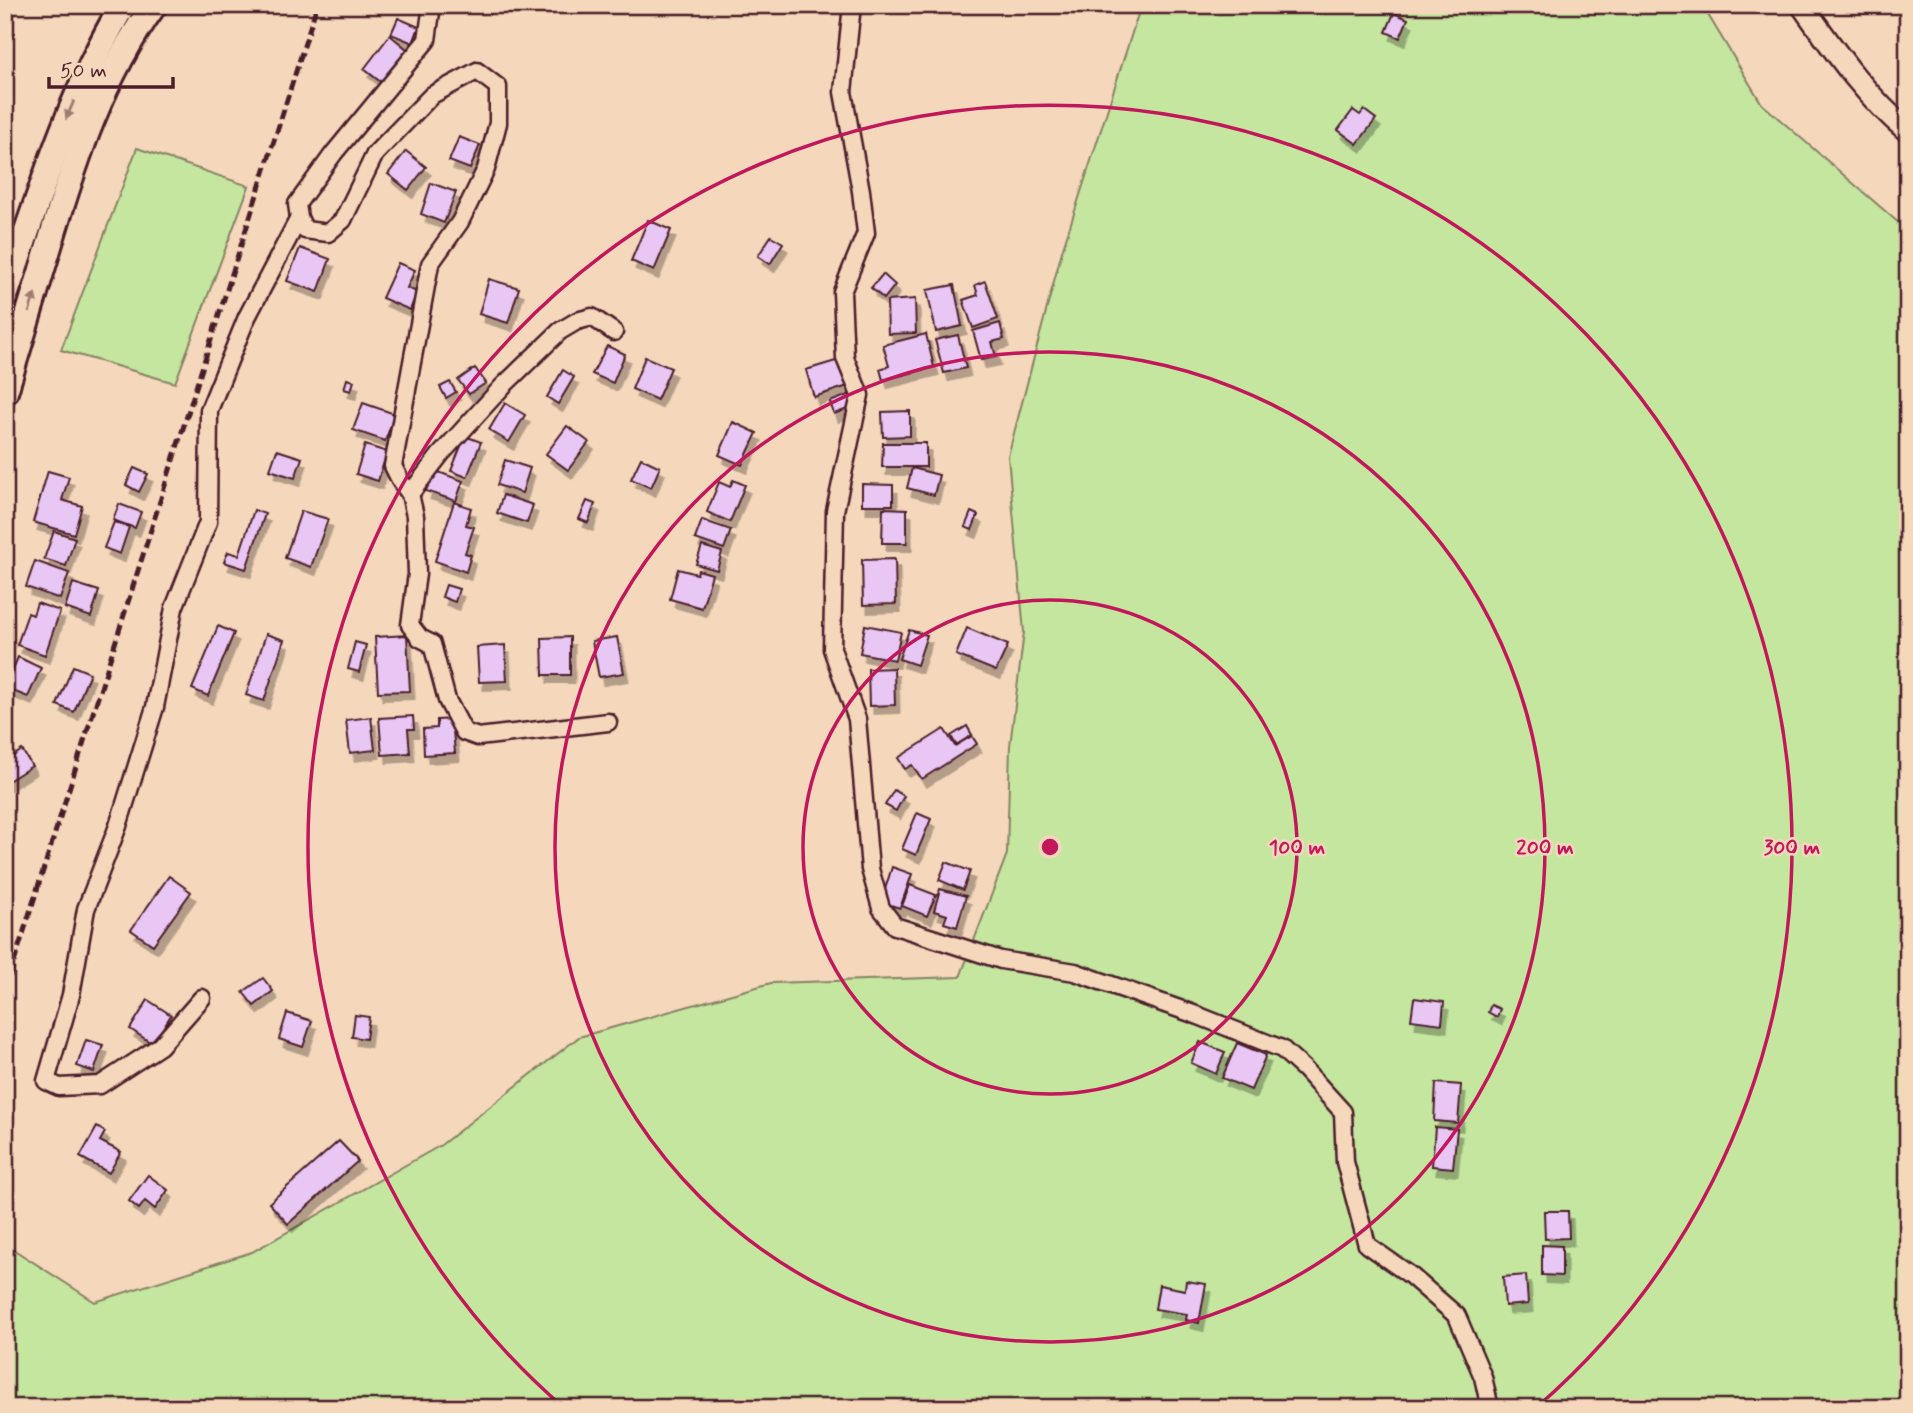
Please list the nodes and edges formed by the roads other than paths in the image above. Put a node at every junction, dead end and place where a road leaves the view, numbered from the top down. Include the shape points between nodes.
1 (123, 5) edge
2 (154, 5) edge
3 (432, 5) edge
4 (852, 5) edge
5 (1802, 5) edge
6 (1908, 131) edge
7 (299, 218) junction
8 (5, 296) edge
9 (614, 332) dead end
10 (5, 391) edge
11 (410, 494) junction
12 (608, 723) dead end
13 (202, 998) dead end
14 (1490, 1408) edge

1 -> 8 highway via 67,118
10 -> 2 highway via 72,170 101,97
3 - 7 street via 427,40 297,204
4 - 14 street via 843,92 866,233 842,292 845,358 860,395 835,511 832,649 858,719 870,869 881,908 895,926 1001,960 1075,971 1282,1049 1343,1112 1345,1162 1367,1245 1457,1316 1483,1377
5 - 6 main road via 1853,75
7 - 11 street via 305,230 328,233 343,220 375,154 432,95 477,71 498,86 498,123 486,169 460,222 430,264 393,466
7 - 13 street via 247,317 209,410 208,522 174,608 155,708 86,909 71,995 46,1081 59,1087 100,1085 160,1046
9 - 11 street via 592,317 560,331 503,386
11 - 12 street via 417,574 410,625 432,643 447,700 464,732 478,737

